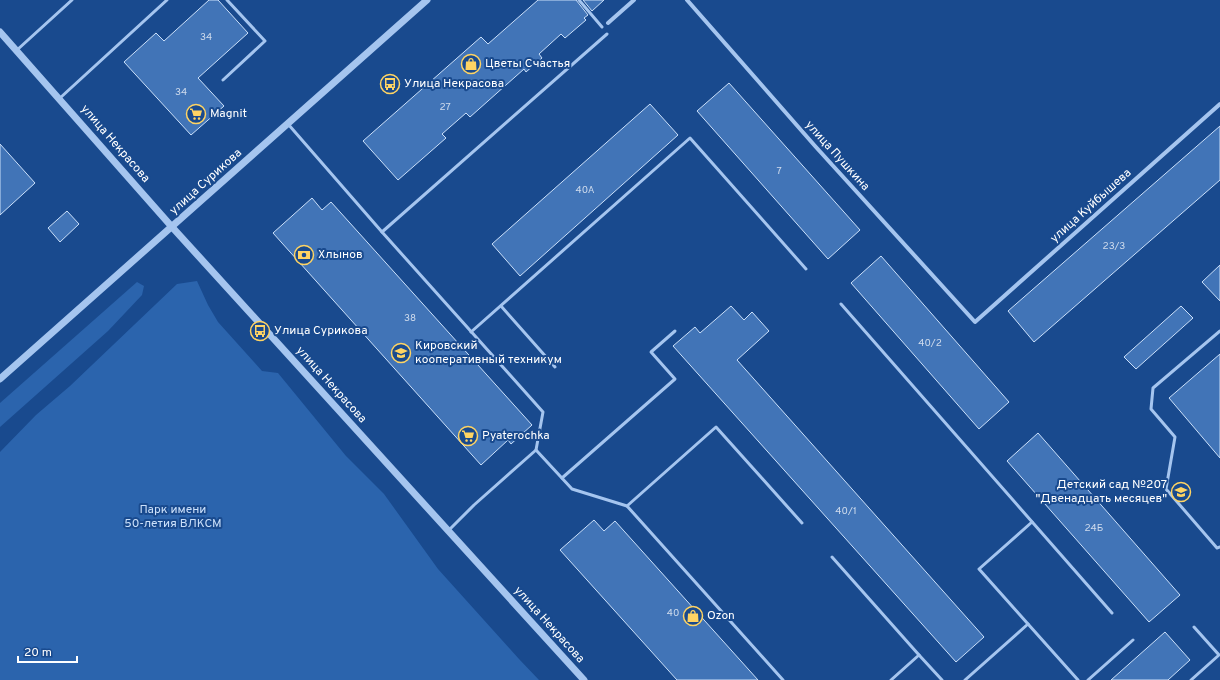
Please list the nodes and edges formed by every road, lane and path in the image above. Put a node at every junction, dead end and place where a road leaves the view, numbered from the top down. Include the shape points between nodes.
1 (72, 0) edge
2 (167, 0) edge
3 (228, 0) edge
4 (427, 0) edge
5 (579, 0) edge
6 (634, 0) edge
7 (686, 0) edge
8 (608, 23) dead end
9 (602, 27) dead end
10 (0, 32) edge
11 (607, 34) dead end
12 (16, 50) junction
13 (223, 80) dead end
14 (60, 98) junction
15 (1220, 104) edge
16 (288, 124) junction
17 (172, 227) junction
18 (382, 232) junction
19 (806, 269) dead end
20 (841, 304) dead end
21 (501, 306) junction
22 (974, 322) joint
23 (675, 331) dead end
24 (1220, 331) edge
25 (471, 332) junction
26 (555, 367) dead end
27 (0, 379) edge
28 (536, 450) junction
29 (562, 478) junction
30 (627, 506) junction
31 (1032, 522) junction
32 (802, 523) dead end
33 (448, 531) junction
34 (1220, 547) edge
35 (832, 557) dead end
36 (1112, 613) dead end
37 (1028, 624) junction
38 (1194, 627) dead end
39 (1133, 640) dead end
40 (919, 655) junction
41 (584, 680) edge
42 (783, 680) edge
43 (891, 680) edge
44 (942, 680) edge
45 (965, 680) edge
46 (1078, 680) edge
47 (1088, 680) edge
48 (1191, 680) edge

1 - 12 lane
2 - 14 lane
3 - 13 lane via 265,41
4 - 16 street, улица Сурикова
5 - 9 lane
6 - 8 street
7 - 22 street, улица Пушкина
10 - 12 street, улица Некрасова
11 - 18 lane
12 - 14 street, улица Некрасова
14 - 17 street, улица Некрасова
15 - 22 street, улица Куйбышева
16 - 17 street, улица Сурикова
16 - 18 lane
17 - 27 street, улица Сурикова
17 - 33 street, улица Некрасова
18 - 25 lane
19 - 21 lane via 690,138
20 - 31 lane
21 - 25 lane
21 - 26 lane
23 - 29 lane via 651,352 675,378
24 - 34 lane via 1153,388 1151,409 1174,437 1166,489 1217,548
25 - 28 lane via 543,412
28 - 29 lane
28 - 33 lane
29 - 30 lane via 572,489
30 - 32 lane via 716,427
30 - 42 lane
31 - 36 lane
31 - 37 lane via 979,569
33 - 41 street, улица Некрасова
35 - 40 lane
37 - 45 lane
37 - 46 lane
38 - 48 lane via 1219,655
39 - 47 lane
40 - 43 lane
40 - 44 lane

